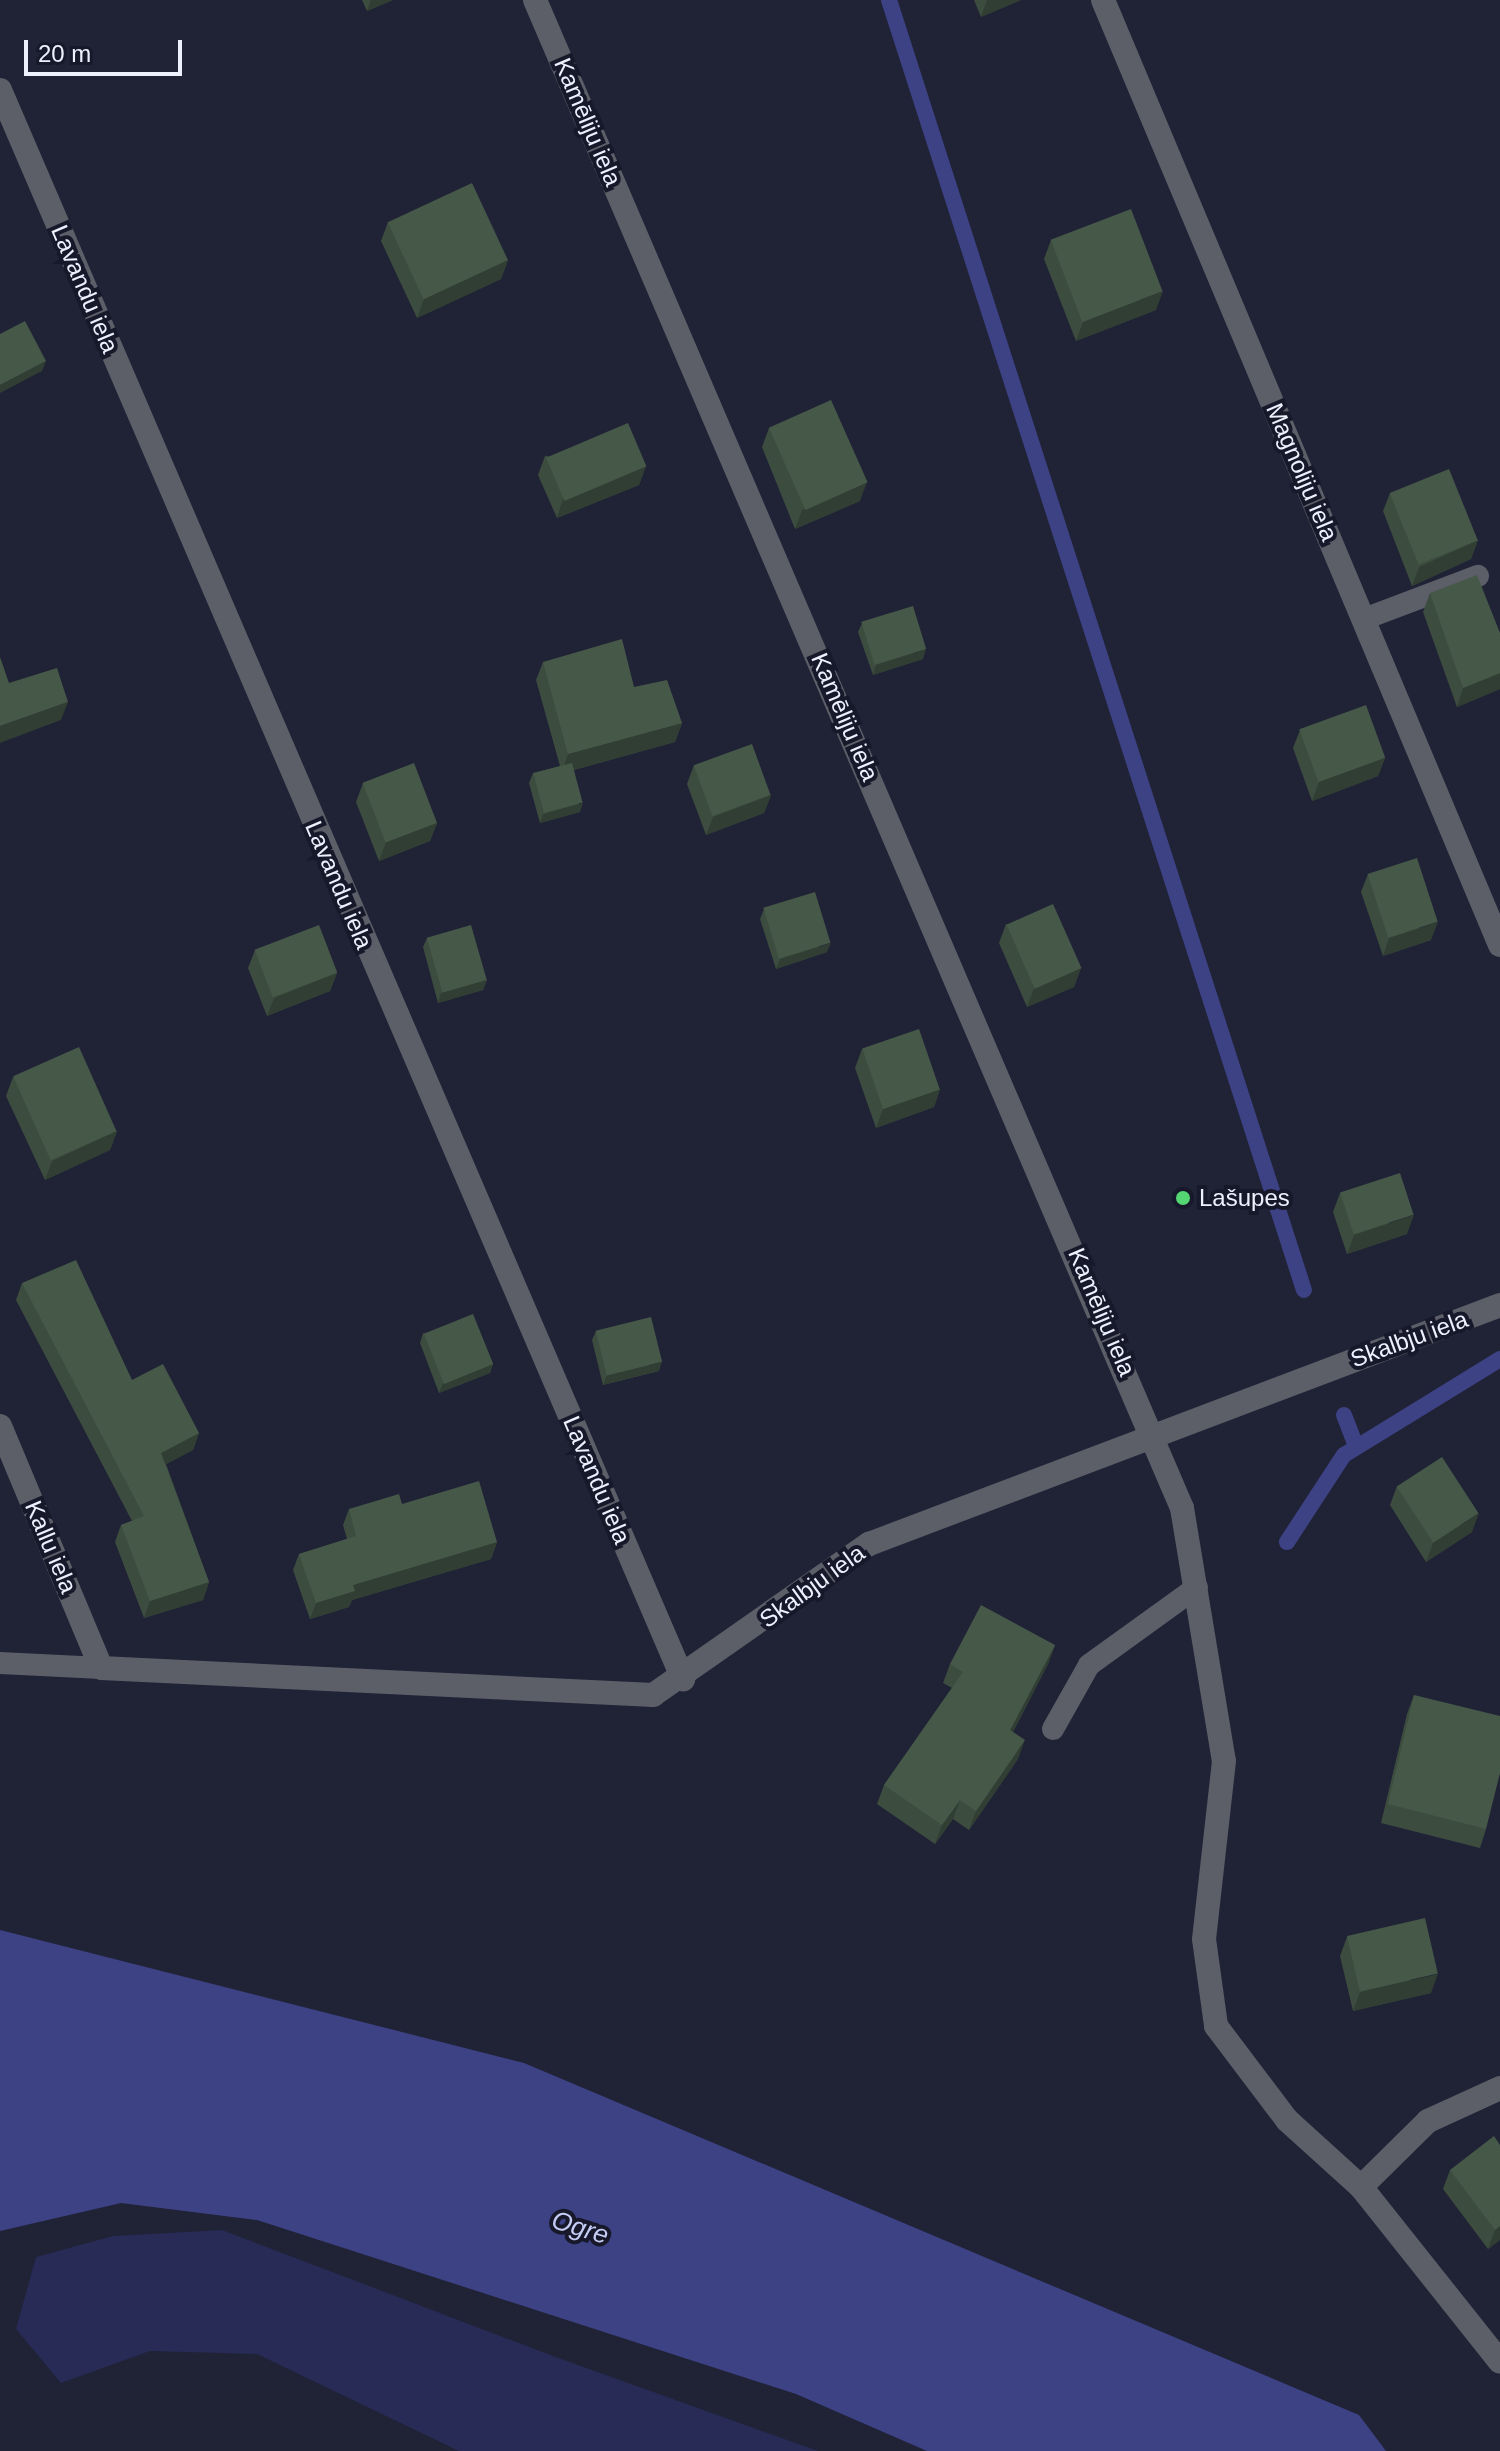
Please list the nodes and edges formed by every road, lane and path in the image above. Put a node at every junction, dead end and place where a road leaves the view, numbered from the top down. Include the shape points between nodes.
1 (535, 0) edge
2 (1103, 0) edge
3 (0, 90) edge
4 (1478, 576) edge
5 (1364, 619) junction
6 (1500, 945) edge
7 (1500, 1305) edge
8 (0, 1426) edge
9 (1155, 1434) junction
10 (1197, 1587) junction
11 (0, 1663) edge
12 (101, 1668) junction
13 (683, 1679) junction
14 (1053, 1729) dead end
15 (1500, 2088) edge
16 (1361, 2187) junction
17 (1500, 2362) edge

1 - 9 street, Kamēliju iela
2 - 5 street, Magnoliju iela
3 - 13 street, Lavandu iela
4 - 5 lane
5 - 6 street, Magnoliju iela
7 - 9 street, Skalbju iela
8 - 12 street, Kallu iela
9 - 10 street, Kamēliju iela via 1182,1508
9 - 13 street, Skalbju iela via 869,1544
10 - 14 lane via 1089,1665
10 - 16 street, Kamēliju iela via 1224,1761 1204,1939 1216,2026 1287,2120
11 - 12 lane
12 - 13 street, Skalbju iela via 653,1695
15 - 16 street via 1428,2121
16 - 17 street, Kamēliju iela

